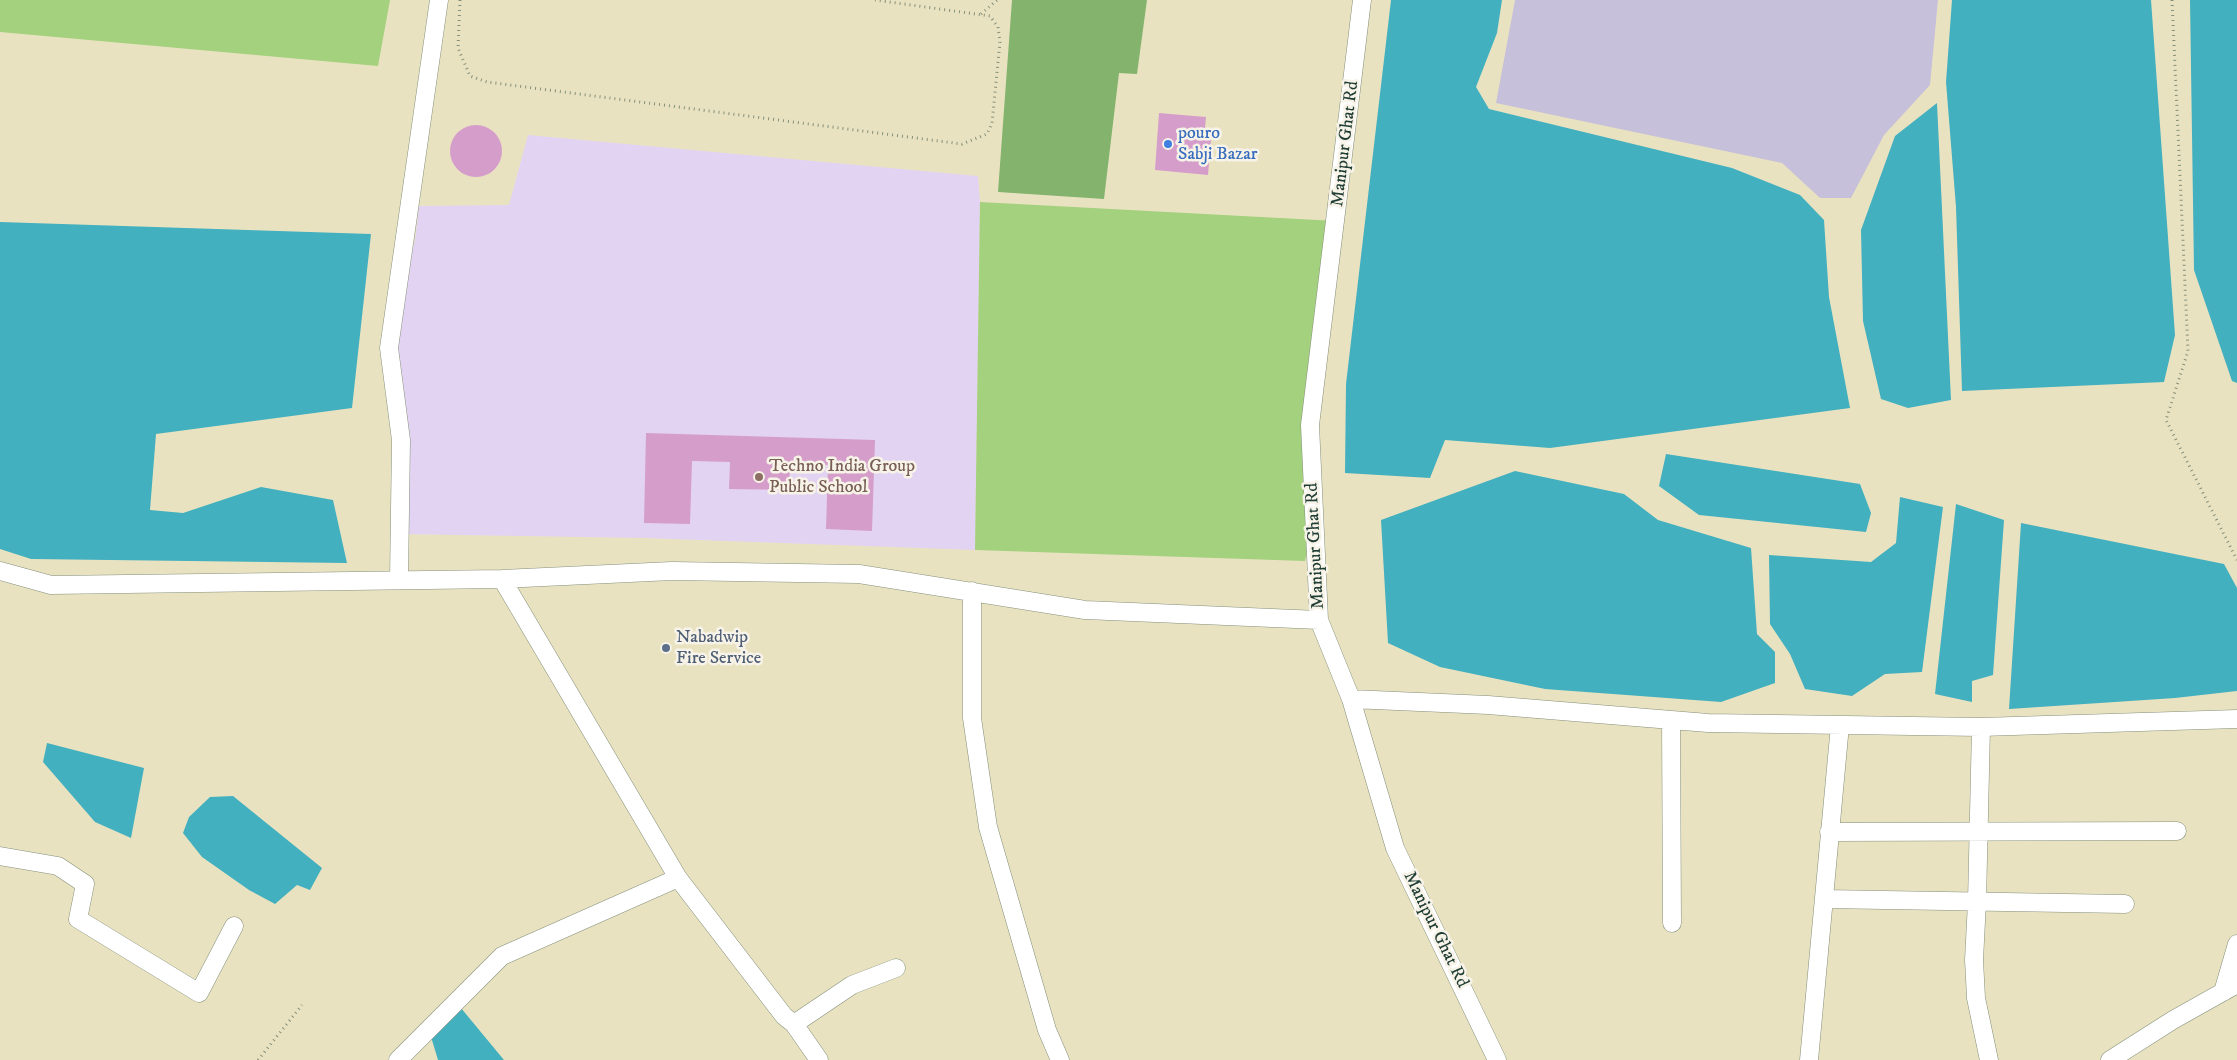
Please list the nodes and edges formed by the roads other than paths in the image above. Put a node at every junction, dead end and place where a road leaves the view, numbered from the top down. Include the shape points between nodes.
1 (439, 0) edge
2 (1362, 0) edge
3 (0, 571) edge
4 (399, 579) junction
5 (502, 579) junction
6 (972, 591) junction
7 (1319, 620) junction
8 (1351, 699) junction
9 (2237, 719) edge
10 (1671, 720) junction
11 (1840, 725) junction
12 (1982, 727) junction
13 (1979, 831) junction
14 (2177, 831) dead end
15 (1829, 832) junction
16 (0, 856) edge
17 (678, 878) junction
18 (1824, 899) junction
19 (1977, 902) junction
20 (2125, 904) dead end
21 (1672, 923) dead end
22 (234, 926) dead end
23 (2237, 944) edge
24 (896, 968) dead end
25 (2230, 988) edge
26 (794, 1024) junction
27 (2133, 1053) edge
28 (398, 1060) edge
29 (818, 1060) edge
30 (1060, 1060) edge
31 (1497, 1060) edge
32 (1809, 1060) edge
33 (1989, 1060) edge
34 (2110, 1060) edge

1 - 4 street via 389,348 401,440
2 - 7 street, Manipur Ghat Rd via 1310,425
3 - 4 street via 51,585
4 - 5 street
5 - 6 street via 672,571 858,574
5 - 17 street
6 - 7 street via 1085,610
6 - 30 street via 972,718 988,827 1047,1030
7 - 8 street, Manipur Ghat Rd
8 - 10 street via 1488,705
8 - 31 street, Manipur Ghat Rd via 1395,848
9 - 12 street
10 - 11 street
10 - 21 street
11 - 12 street
11 - 15 street
12 - 13 street
13 - 14 street
13 - 15 street
13 - 19 street
15 - 18 street
16 - 22 street via 58,866 85,884 78,919 199,993
17 - 26 street via 784,1016
17 - 28 street via 502,956
18 - 19 street
18 - 32 street
19 - 20 street
19 - 33 street via 1976,998
23 - 25 street
24 - 26 street via 852,985
25 - 27 street
26 - 29 street
27 - 34 street

